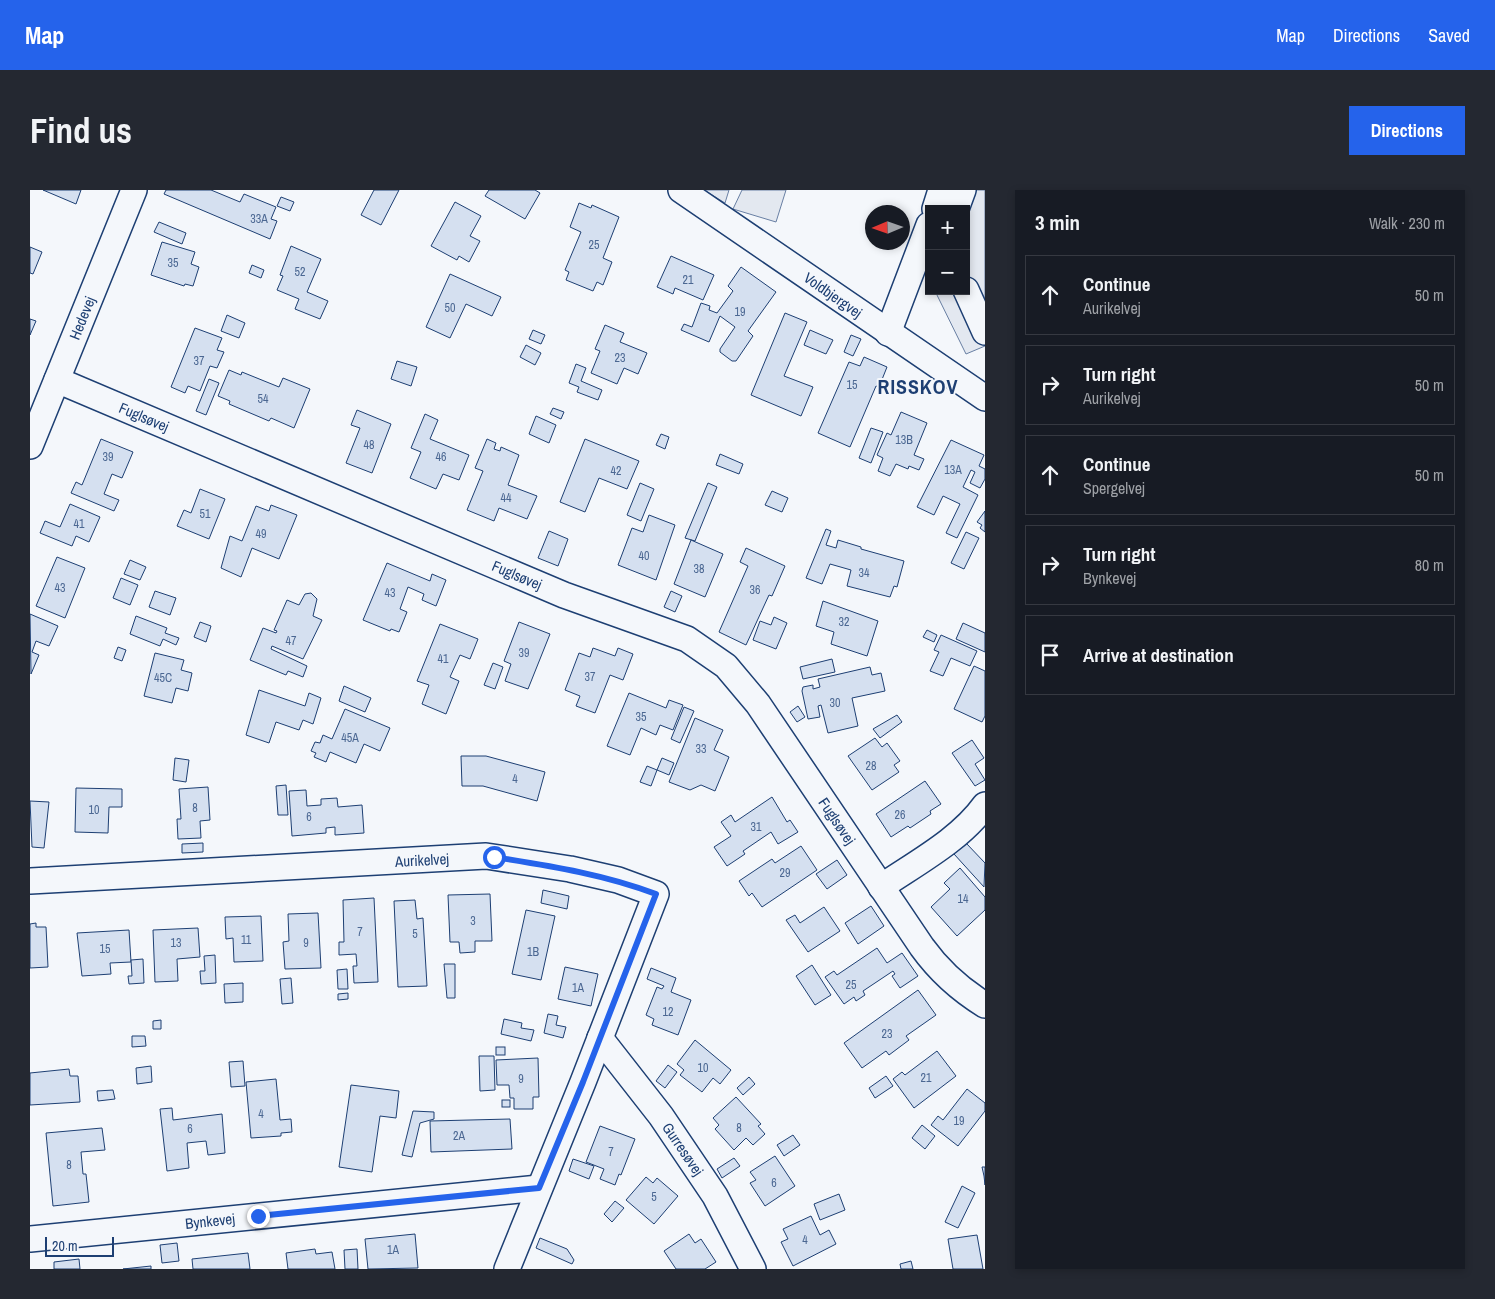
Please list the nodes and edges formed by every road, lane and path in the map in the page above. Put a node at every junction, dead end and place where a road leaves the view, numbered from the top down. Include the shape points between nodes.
1 (134, 190) edge
2 (681, 190) edge
3 (941, 190) edge
4 (964, 190) edge
5 (936, 205) edge
6 (958, 205) edge
7 (925, 236) edge
8 (968, 295) edge
9 (985, 332) edge
10 (888, 333) junction
11 (57, 380) junction
12 (981, 387) edge
13 (30, 446) edge
14 (985, 805) edge
15 (30, 881) edge
16 (881, 888) junction
17 (985, 1004) edge
18 (600, 1038) junction
19 (539, 1188) junction
20 (30, 1239) edge
21 (507, 1269) edge
22 (753, 1269) edge

1 - 11 street, Hedevej
2 - 10 street, Voldbjergvej
3 - 5 street
4 - 6 street
7 - 10 street
8 - 9 street
10 - 12 street, Voldbjergvej
11 - 13 street, Hedevej
11 - 16 street, Fuglsøvej via 564,595 687,639 726,666 758,704
14 - 16 street via 950,838
15 - 18 street, Aurikelvej via 486,856 618,880 656,894
16 - 17 street, Fuglsøvej via 938,968 954,984
18 - 19 street
18 - 22 street, Gurresøvej via 661,1116 715,1196
19 - 20 street, Bynkevej
19 - 21 street

